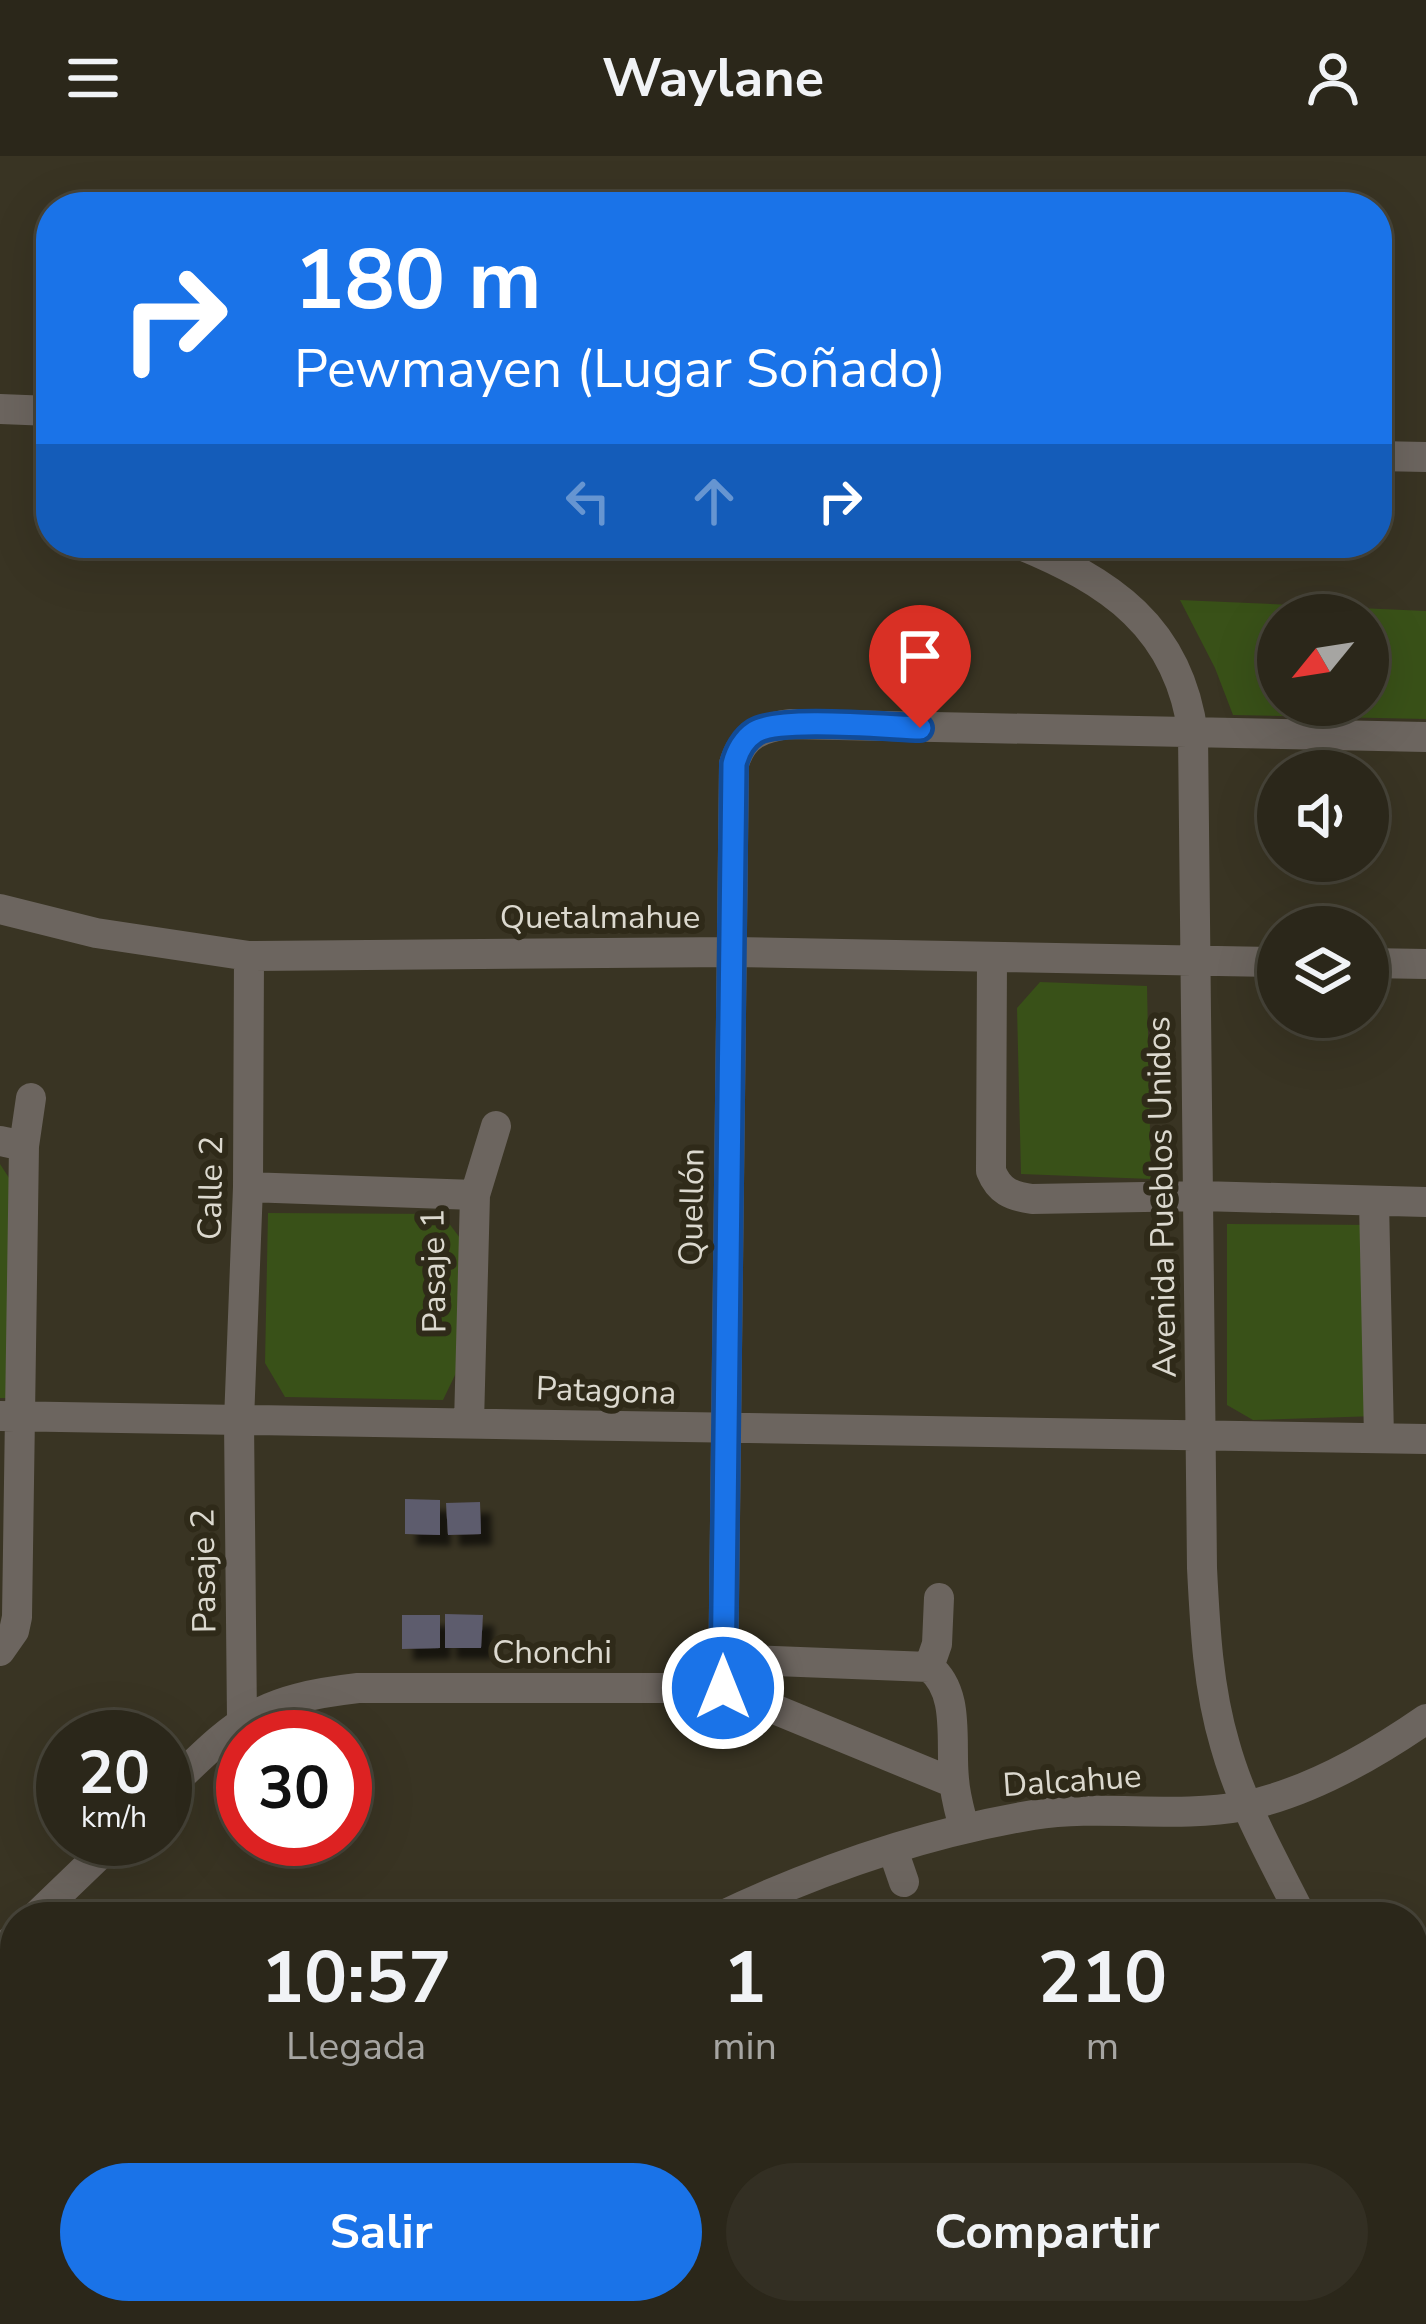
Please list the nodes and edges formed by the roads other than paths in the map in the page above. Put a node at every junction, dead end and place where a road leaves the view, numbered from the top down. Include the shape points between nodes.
1 (0, 409) edge
2 (36, 410) edge
3 (1392, 456) edge
4 (1426, 457) edge
5 (1051, 558) edge
6 (1193, 734) junction
7 (1426, 737) edge
8 (0, 909) edge
9 (733, 952) junction
10 (249, 956) junction
11 (992, 958) junction
12 (1196, 961) junction
13 (1257, 962) edge
14 (1389, 964) edge
15 (1426, 964) edge
16 (31, 1098) dead end
17 (496, 1126) dead end
18 (12, 1143) edge
19 (248, 1187) junction
20 (475, 1196) junction
21 (1200, 1196) junction
22 (1374, 1201) junction
23 (1426, 1202) edge
24 (9, 1416) edge
25 (239, 1421) junction
26 (469, 1423) junction
27 (723, 1430) junction
28 (1200, 1435) junction
29 (1379, 1438) junction
30 (1426, 1439) edge
31 (939, 1598) dead end
32 (0, 1651) edge
33 (929, 1666) junction
34 (723, 1673) junction
35 (242, 1710) edge
36 (260, 1710) edge
37 (1426, 1719) edge
38 (216, 1744) edge
39 (192, 1766) edge
40 (954, 1784) junction
41 (1246, 1805) junction
42 (964, 1828) junction
43 (893, 1850) junction
44 (88, 1866) edge
45 (904, 1882) dead end
46 (51, 1902) edge
47 (750, 1902) edge
48 (1294, 1902) edge

1 - 2 street
3 - 4 street
5 - 6 street, Avenida Pueblos Unidos via 1120,596 1157,638 1189,698
6 - 7 street
6 - 9 street, Quellón via 790,724 752,734 734,764
6 - 12 street, Avenida Pueblos Unidos
8 - 10 street, Quetalmahue via 147,943
9 - 10 street, Quetalmahue
9 - 11 street, Quetalmahue
9 - 27 street, Quellón
10 - 19 street, Calle 2
11 - 12 street, Quetalmahue
11 - 21 street via 996,1184 1032,1199
12 - 13 street, Quetalmahue
12 - 21 street, Avenida Pueblos Unidos
14 - 15 street
16 - 18 street
17 - 20 street
18 - 24 street
19 - 20 street, Pasaje 1
19 - 25 street, Calle 2
20 - 26 street, Pasaje 1
21 - 22 street
21 - 28 street, Avenida Pueblos Unidos
22 - 23 street
22 - 29 street
24 - 25 street, Patagona
24 - 32 street via 16,1617
25 - 26 street, Patagona
25 - 35 street, Pasaje 2
26 - 27 street, Patagona
27 - 28 street, Patagona
27 - 34 street, Quellón
28 - 29 street, Patagona
28 - 41 street, Avenida Pueblos Unidos via 1210,1682
29 - 30 street, Patagona
31 - 33 street
33 - 34 street
33 - 40 street via 948,1691
34 - 36 street, Chonchi via 358,1688
34 - 40 street, Chonchi
37 - 41 street, Dalcahue via 1348,1766
38 - 39 street, Chonchi
40 - 42 street
41 - 42 street, Dalcahue via 1052,1813
41 - 48 street, Avenida Pueblos Unidos
42 - 43 street, Dalcahue
43 - 45 street
43 - 47 street, Dalcahue
44 - 46 street

